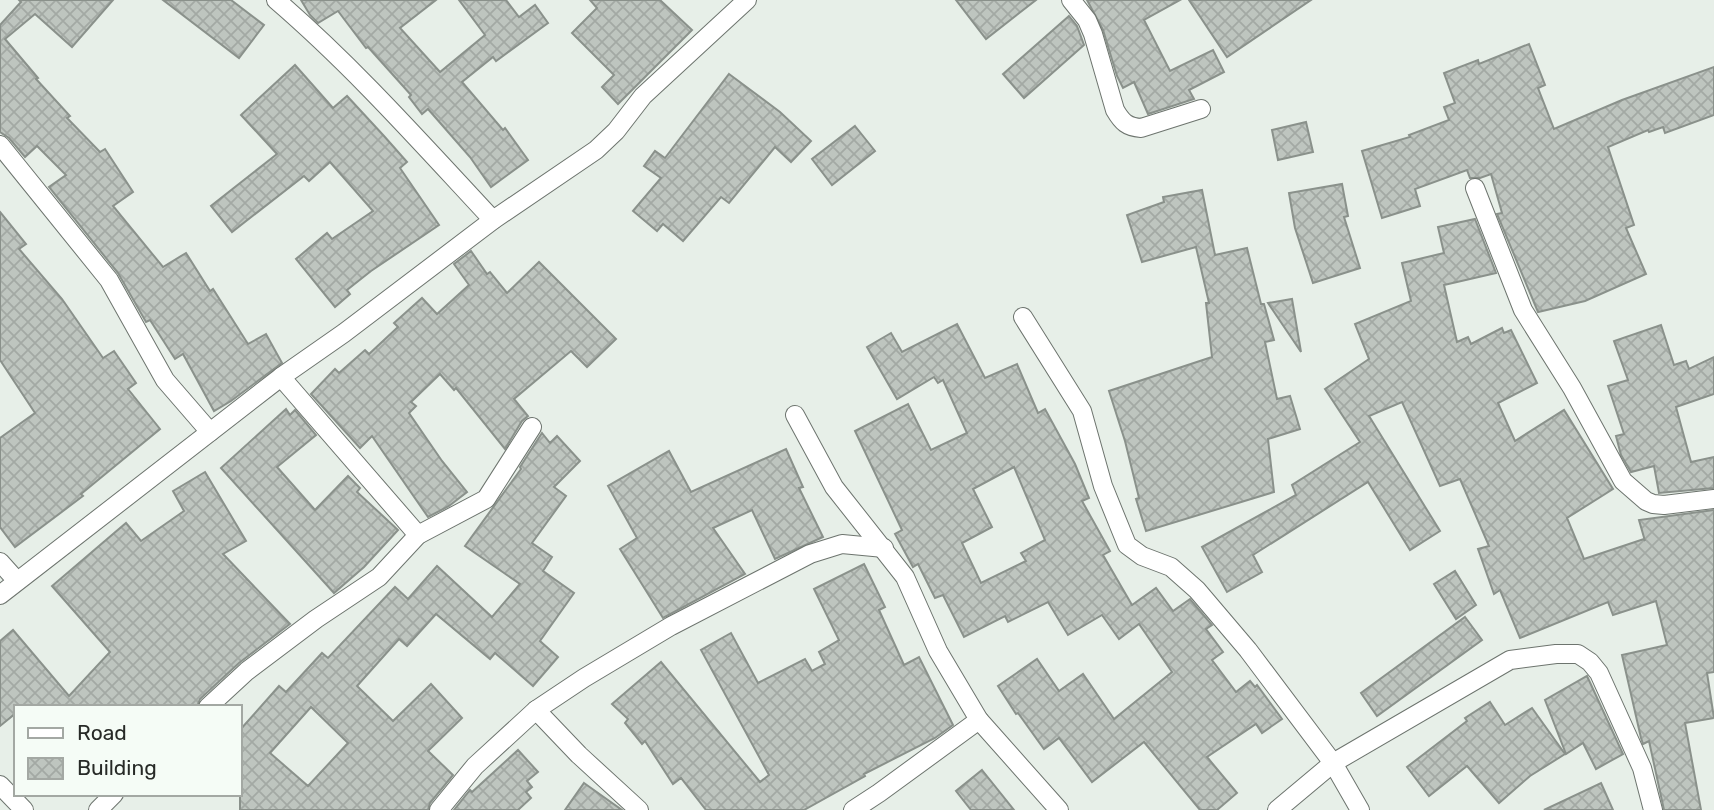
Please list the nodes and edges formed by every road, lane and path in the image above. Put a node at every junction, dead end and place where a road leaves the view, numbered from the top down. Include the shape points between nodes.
1 (276, 0) edge
2 (747, 0) edge
3 (1071, 0) edge
4 (1200, 109) dead end
5 (0, 145) edge
6 (1475, 188) dead end
7 (493, 220) junction
8 (1023, 317) dead end
9 (281, 377) junction
10 (794, 415) dead end
11 (533, 427) dead end
12 (210, 432) junction
13 (1714, 499) edge
14 (418, 535) junction
15 (884, 548) junction
16 (0, 562) edge
17 (17, 581) junction
18 (0, 595) edge
19 (210, 705) edge
20 (536, 710) junction
21 (979, 720) junction
22 (1333, 763) junction
23 (0, 785) edge
24 (112, 796) edge
25 (24, 810) edge
26 (98, 810) edge
27 (439, 810) edge
28 (639, 810) edge
29 (853, 810) edge
30 (1059, 810) edge
31 (1277, 810) edge
32 (1360, 810) edge
33 (1653, 810) edge

1 - 7 street via 398,118
2 - 7 street via 643,96 596,150
3 - 4 street via 1087,20 1122,122 1141,128
5 - 12 street via 109,280 165,380
6 - 13 street via 1522,310 1623,481 1653,504
7 - 9 street
8 - 22 street via 1082,411 1103,486 1127,545 1171,567 1197,590
9 - 12 street
9 - 14 street
10 - 15 street via 834,487
11 - 14 street via 486,499
12 - 17 street
14 - 19 street via 379,577 247,671
15 - 20 street via 842,544 810,554 671,626
15 - 21 street via 905,577 938,651
16 - 17 street
17 - 18 street
20 - 27 street via 475,766
20 - 28 street
21 - 29 street
21 - 30 street
22 - 31 street
22 - 32 street
22 - 33 street via 1510,660 1578,654 1599,673 1642,768
23 - 25 street
24 - 26 street

